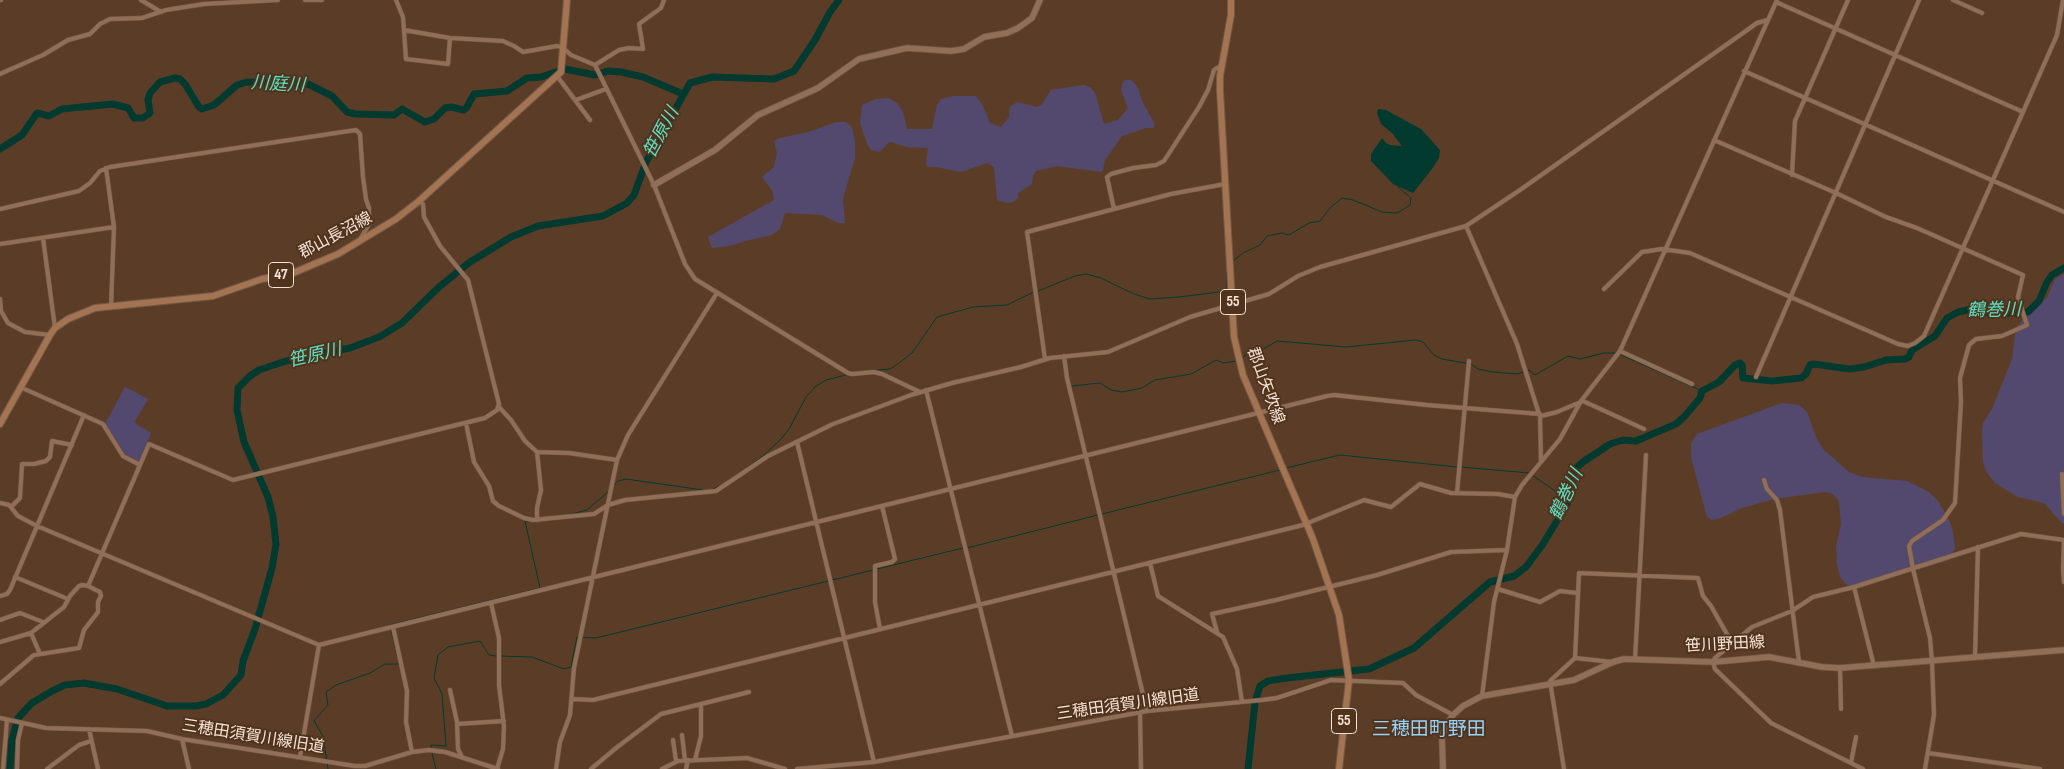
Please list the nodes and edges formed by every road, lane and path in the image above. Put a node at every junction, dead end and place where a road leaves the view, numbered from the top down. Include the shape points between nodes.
1 (141, 0) edge
2 (278, 0) edge
3 (305, 0) edge
4 (322, 0) edge
5 (396, 0) edge
6 (567, 0) edge
7 (664, 0) edge
8 (1040, 0) edge
9 (1231, 0) edge
10 (1848, 0) edge
11 (1919, 0) edge
12 (1953, 0) edge
13 (2062, 0) edge
14 (1776, 1) edge
15 (161, 12) junction
16 (1982, 13) dead end
17 (1768, 20) junction
18 (1836, 28) junction
19 (404, 30) junction
20 (450, 38) junction
21 (564, 49) junction
22 (1894, 55) junction
23 (1222, 65) junction
24 (596, 67) junction
25 (1744, 71) junction
26 (0, 74) edge
27 (557, 76) junction
28 (606, 88) junction
29 (1805, 97) junction
30 (576, 100) junction
31 (2023, 112) junction
32 (590, 120) dead end
33 (1866, 124) junction
34 (1714, 140) junction
35 (106, 168) junction
36 (1792, 175) junction
37 (1992, 180) junction
38 (1225, 184) junction
39 (654, 185) junction
40 (1836, 193) junction
41 (419, 201) junction
42 (0, 210) edge
43 (1114, 210) junction
44 (2064, 212) edge
45 (1466, 226) junction
46 (114, 227) junction
47 (42, 238) junction
48 (360, 240) junction
49 (0, 244) edge
50 (1964, 249) junction
51 (1665, 250) junction
52 (1604, 289) dead end
53 (717, 293) junction
54 (1790, 297) junction
55 (0, 299) edge
56 (1233, 304) junction
57 (111, 306) junction
58 (1, 311) edge
59 (55, 328) junction
60 (50, 335) junction
61 (1620, 351) junction
62 (1064, 356) junction
63 (35, 359) junction
64 (1045, 359) junction
65 (1469, 361) dead end
66 (42, 363) dead end
67 (1756, 377) dead end
68 (1692, 384) dead end
69 (20, 387) junction
70 (926, 390) junction
71 (920, 392) junction
72 (1581, 401) junction
73 (499, 407) junction
74 (1465, 408) junction
75 (1259, 414) junction
76 (84, 415) junction
77 (1540, 415) junction
78 (466, 423) junction
79 (0, 424) edge
80 (1644, 429) dead end
81 (797, 442) junction
82 (72, 445) junction
83 (537, 452) junction
84 (1646, 455) dead end
85 (1085, 456) junction
86 (617, 460) junction
87 (1541, 462) junction
88 (140, 464) junction
89 (2062, 474) dead end
90 (1764, 480) dead end
91 (951, 489) junction
92 (1457, 493) junction
93 (1515, 497) junction
94 (0, 504) edge
95 (608, 505) junction
96 (882, 506) junction
97 (11, 507) junction
98 (2064, 514) edge
99 (537, 520) junction
100 (816, 522) junction
101 (1306, 524) junction
102 (37, 526) junction
103 (2064, 540) edge
104 (1978, 547) junction
105 (1507, 550) junction
106 (102, 553) junction
107 (1150, 563) junction
108 (1913, 569) junction
109 (1114, 572) junction
110 (1639, 575) junction
111 (15, 577) junction
112 (592, 577) junction
113 (2064, 582) edge
114 (88, 586) junction
115 (1330, 587) junction
116 (1854, 587) junction
117 (1498, 589) junction
118 (1578, 593) junction
119 (0, 596) edge
120 (68, 599) junction
121 (490, 603) junction
122 (979, 605) junction
123 (1792, 611) junction
124 (0, 620) edge
125 (43, 622) junction
126 (393, 627) junction
127 (880, 629) junction
128 (1217, 632) junction
129 (31, 634) junction
130 (845, 638) junction
131 (0, 642) edge
132 (1732, 643) junction
133 (319, 645) junction
134 (2064, 650) edge
135 (40, 654) junction
136 (1976, 657) junction
137 (1575, 658) junction
138 (1635, 660) junction
139 (1932, 660) junction
140 (1613, 662) junction
141 (1713, 662) junction
142 (1799, 662) junction
143 (1874, 666) junction
144 (1840, 668) junction
145 (1348, 677) junction
146 (1, 682) edge
147 (1550, 684) junction
148 (450, 690) dead end
149 (749, 692) dead end
150 (1482, 696) junction
151 (573, 700) junction
152 (1242, 702) junction
153 (701, 706) junction
154 (1840, 709) dead end
155 (1148, 711) junction
156 (1140, 712) junction
157 (1453, 714) junction
158 (0, 718) edge
159 (8, 720) junction
160 (504, 721) junction
161 (22, 723) junction
162 (457, 724) junction
163 (89, 729) junction
164 (682, 735) dead end
165 (1012, 736) junction
166 (1856, 737) dead end
167 (182, 739) junction
168 (674, 740) dead end
169 (91, 741) junction
170 (412, 752) junction
171 (1928, 753) junction
172 (300, 757) junction
173 (462, 757) junction
174 (686, 760) junction
175 (695, 760) junction
176 (676, 762) junction
177 (874, 762) junction
178 (1851, 763) junction
179 (843, 767) edge
180 (2012, 767) edge
181 (365, 768) edge
182 (2, 769) edge
183 (17, 769) edge
184 (47, 769) edge
185 (98, 769) edge
186 (189, 769) edge
187 (498, 769) edge
188 (556, 769) edge
189 (591, 769) edge
190 (662, 769) edge
191 (686, 769) edge
192 (785, 769) edge
193 (798, 769) edge
194 (1141, 769) edge
195 (1338, 769) edge
196 (1443, 769) edge
197 (1564, 769) edge
198 (1863, 769) edge
199 (1926, 769) edge
200 (2040, 769) edge

1 - 15 street
2 - 15 street via 204,4
3 - 4 street
5 - 19 street
6 - 21 main road, 郡山長沼線 / 47
7 - 24 street via 661,8 639,24 643,49 618,50
8 - 39 street via 1029,21 1008,33 984,37 964,49 907,48 859,59 818,88 758,115 715,150
9 - 23 main road, 郡山矢吹線 / 55
10 - 18 street
11 - 22 street
12 - 16 street
13 - 31 street via 2058,32
14 - 17 street
14 - 18 street
15 - 26 street via 133,20 116,18 106,21 90,34 68,40
17 - 25 street
17 - 45 street via 1743,33
18 - 22 street
18 - 29 street
19 - 20 street
19 - 20 street via 406,59 448,64
20 - 21 street via 503,41 523,52 554,45
21 - 24 street
21 - 27 main road, 郡山長沼線 / 47 via 563,65
22 - 31 street
22 - 33 street
23 - 38 main road, 郡山矢吹線 / 55 via 1220,91
23 - 43 street via 1214,70 1199,107 1164,161 1156,166 1128,169 1107,177
24 - 28 street
25 - 29 street
25 - 34 street
27 - 30 street
27 - 41 main road, 郡山長沼線 / 47
28 - 30 street
28 - 39 street
29 - 33 street
29 - 36 street via 1795,121
30 - 32 street
31 - 37 street
33 - 37 street
33 - 40 street
34 - 36 street
34 - 51 street
35 - 42 street via 79,191
35 - 46 street
35 - 48 street via 358,130 364,192 369,208 369,224
36 - 40 street
37 - 44 street
37 - 50 street
38 - 43 street via 1171,194
38 - 56 main road, 郡山矢吹線 / 55
39 - 53 street via 685,264 695,279
40 - 50 street
40 - 54 street
41 - 48 main road, 郡山長沼線 / 47
41 - 73 street via 423,204 426,222 440,246 468,280
43 - 64 street via 1027,232
45 - 56 street via 1320,267 1269,294
45 - 77 street via 1517,344
46 - 47 street
46 - 57 street
47 - 49 street
47 - 59 street
48 - 57 main road, 郡山長沼線 / 47 via 306,268 213,296
50 - 54 street via 1924,336 1908,346
50 - 108 street via 2023,275 2018,297 2027,325 2002,336 1969,343 1960,378 1956,499 1943,520 1911,542 1909,549
51 - 52 street via 1640,253
51 - 54 street via 1696,255
51 - 61 street
53 - 71 street via 848,373 882,374
53 - 86 street via 628,435
54 - 67 street
55 - 58 street
56 - 62 street via 1171,324 1108,352
56 - 75 main road, 郡山矢吹線 / 55 via 1239,362
57 - 59 main road, 郡山長沼線 / 47 via 86,310
58 - 60 street via 7,322 25,332
59 - 60 main road, 郡山長沼線 / 47
60 - 63 main road, 郡山長沼線 / 47
61 - 68 street
61 - 72 street
62 - 64 street
62 - 85 street via 1066,378
63 - 66 street
63 - 69 main road, 郡山長沼線 / 47
64 - 70 street
65 - 74 street
69 - 76 street
69 - 79 main road, 郡山長沼線 / 47
70 - 71 street
70 - 91 street
71 - 81 street via 833,424
72 - 77 street via 1557,412
72 - 80 street
72 - 87 street via 1560,440
73 - 78 street via 488,417
73 - 83 street
74 - 75 street via 1334,395
74 - 77 street
74 - 92 street
75 - 85 street
75 - 101 main road, 郡山矢吹線 / 55
76 - 82 street
76 - 88 street via 103,424 123,456
77 - 87 street
78 - 88 street via 232,480 149,444
78 - 99 street via 474,462 489,486 494,503 524,518
81 - 95 street via 761,460 716,491 625,500
81 - 100 street
82 - 97 street via 52,441 50,457 46,461 22,464 20,498
82 - 102 street
83 - 86 street
83 - 99 street via 541,490
84 - 110 street
85 - 91 street
85 - 109 street
86 - 95 street
87 - 93 street
88 - 106 street
89 - 98 street
90 - 123 street via 1780,510
91 - 96 street
91 - 122 street
92 - 93 street
92 - 101 street via 1420,484 1391,507 1364,500
93 - 105 street
94 - 97 street
95 - 99 street via 594,514
95 - 112 street
96 - 100 street
96 - 127 street via 895,559 875,566 875,602
97 - 102 street via 18,516
100 - 112 street
100 - 130 street
101 - 107 street
101 - 115 main road, 郡山矢吹線 / 55
102 - 106 street
102 - 111 street
103 - 104 street via 2022,534
103 - 113 street
104 - 108 street
104 - 136 street
105 - 115 street via 1451,552
105 - 117 street
106 - 114 street
106 - 133 street
107 - 109 street
107 - 128 street via 1158,596
108 - 116 street
108 - 139 street via 1930,638
109 - 122 street
109 - 155 street
110 - 118 street via 1579,573
110 - 132 street via 1698,579 1703,596
110 - 138 street
111 - 119 street via 8,592
111 - 120 street
112 - 121 street
112 - 151 street via 574,668
114 - 120 street via 79,586
114 - 135 street via 100,592 101,596 98,612 84,630 79,648
115 - 128 street via 1212,614
115 - 145 main road, 郡山矢吹線 / 55 via 1341,627
116 - 123 street via 1812,597
116 - 143 street
117 - 118 street via 1540,602 1560,591
117 - 150 street
118 - 137 street
120 - 125 street via 64,607
121 - 126 street
121 - 160 street via 499,638 499,685
122 - 127 street
122 - 165 street
123 - 132 street via 1752,627
123 - 142 street
124 - 125 street via 20,613
125 - 129 street
126 - 133 street
126 - 170 street via 407,691 406,722
127 - 130 street
128 - 152 street via 1223,637 1236,665
129 - 131 street
129 - 135 street
130 - 151 street via 593,700
130 - 177 street
132 - 141 street
133 - 172 street
134 - 136 street, 笹川野田線
135 - 146 street via 28,659
136 - 139 street, 笹川野田線
137 - 140 street
137 - 147 street
138 - 140 street, 笹川野田線
138 - 141 street, 笹川野田線
139 - 143 street, 笹川野田線
139 - 171 street via 1934,715
140 - 147 street, 笹川野田線 via 1579,678
141 - 142 street, 笹川野田線 via 1769,657
141 - 178 street via 1715,670 1771,723
142 - 144 street, 笹川野田線
143 - 144 street, 笹川野田線
144 - 154 street
145 - 152 street, 三穂田須賀川線旧道 via 1321,682 1277,698
145 - 157 street, 三穂田須賀川線旧道 via 1404,683 1416,695
145 - 195 main road, 郡山矢吹線 / 55
147 - 150 street, 笹川野田線
147 - 197 street
148 - 162 street
149 - 153 street
150 - 157 street, 笹川野田線
151 - 188 street via 560,742
152 - 155 street, 三穂田須賀川線旧道
153 - 175 street via 701,736
153 - 189 street via 661,714
155 - 156 street, 三穂田須賀川線旧道
156 - 165 street, 三穂田須賀川線旧道
156 - 194 street
157 - 196 street via 1442,738
158 - 159 street, 三穂田須賀川線旧道
159 - 161 street, 三穂田須賀川線旧道
159 - 182 street
160 - 162 street
160 - 187 street
161 - 163 street, 三穂田須賀川線旧道 via 46,728
161 - 183 street
162 - 173 street via 458,749
163 - 167 street, 三穂田須賀川線旧道 via 148,732
163 - 169 street
164 - 174 street
165 - 177 street, 三穂田須賀川線旧道
166 - 178 street
167 - 172 street, 三穂田須賀川線旧道
167 - 186 street
168 - 176 street
169 - 184 street via 76,747
169 - 185 street
170 - 173 street, 三穂田須賀川線旧道 via 437,751
170 - 181 street, 三穂田須賀川線旧道
171 - 180 street
171 - 199 street
172 - 181 street, 三穂田須賀川線旧道
173 - 187 street, 三穂田須賀川線旧道
174 - 175 street
174 - 176 street
174 - 191 street
175 - 192 street via 750,759
176 - 190 street
177 - 179 street, 三穂田須賀川線旧道
178 - 198 street
179 - 193 street, 三穂田須賀川線旧道
180 - 200 street

